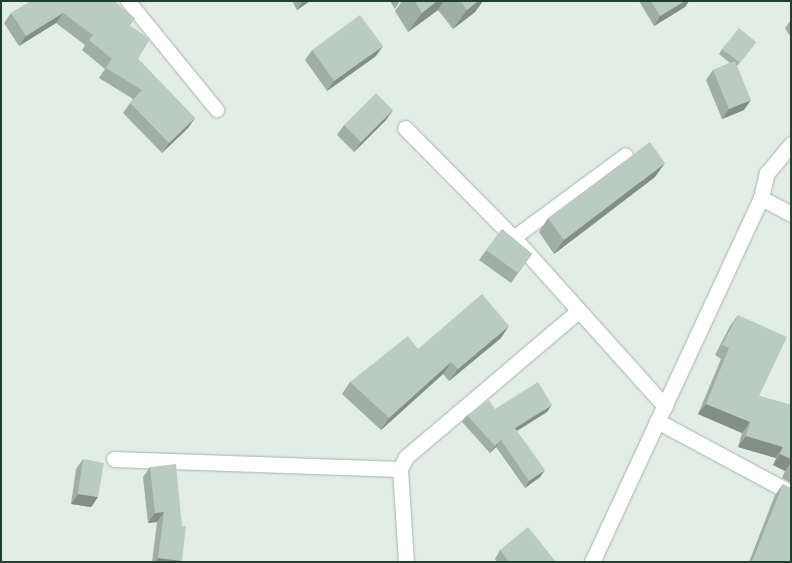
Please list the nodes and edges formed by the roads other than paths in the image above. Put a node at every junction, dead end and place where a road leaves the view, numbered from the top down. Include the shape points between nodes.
1 (128, 1) edge
2 (217, 110) dead end
3 (405, 128) dead end
4 (791, 144) edge
5 (626, 155) dead end
6 (761, 198) junction
7 (791, 214) edge
8 (514, 238) junction
9 (578, 311) junction
10 (664, 406) junction
11 (657, 421) junction
12 (114, 458) dead end
13 (400, 468) junction
14 (791, 493) edge
15 (406, 562) edge
16 (592, 562) edge

1 - 2 lane
3 - 8 street
4 - 6 street via 767,173
5 - 8 lane
6 - 7 street
6 - 10 street
8 - 9 street
9 - 10 street
9 - 13 street via 406,457
10 - 11 street
11 - 14 street
11 - 16 street
12 - 13 street
13 - 15 street

